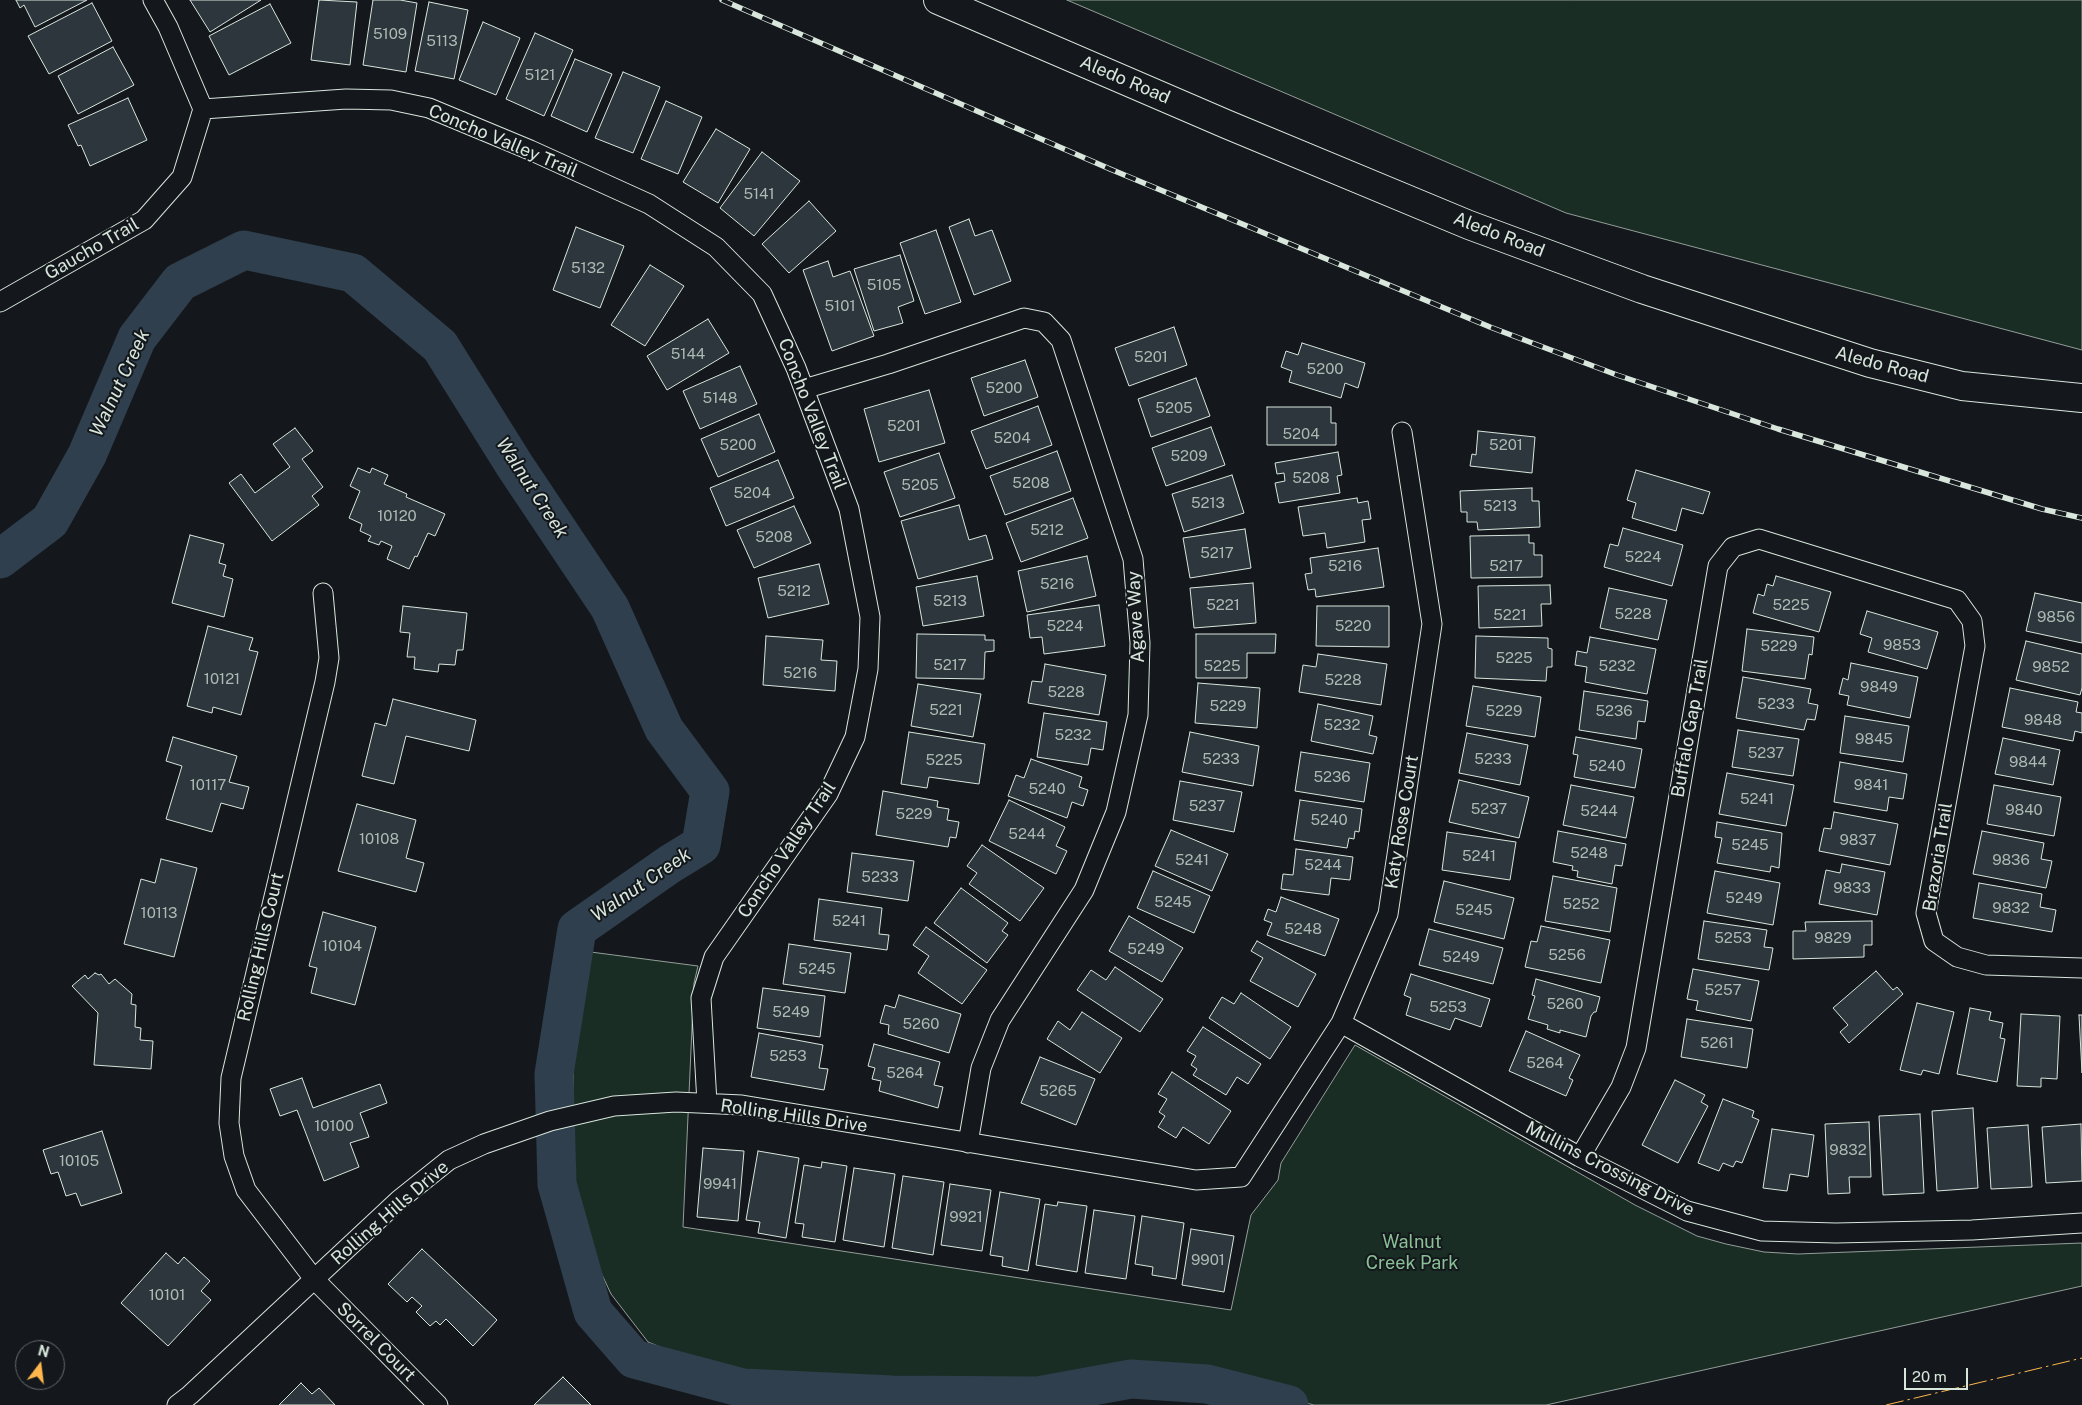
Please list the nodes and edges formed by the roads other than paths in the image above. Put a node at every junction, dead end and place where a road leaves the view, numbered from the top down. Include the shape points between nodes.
1 (153, 0) edge
2 (938, 0) edge
3 (203, 109) junction
4 (3, 294) edge
5 (804, 388) junction
6 (2082, 398) edge
7 (1402, 432) dead end
8 (323, 593) dead end
9 (1972, 621) joint
10 (2082, 968) edge
11 (1341, 1023) junction
12 (707, 1103) junction
13 (968, 1144) junction
14 (1580, 1157) junction
15 (1241, 1177) joint
16 (2082, 1223) edge
17 (314, 1279) junction
18 (177, 1405) edge
19 (438, 1405) edge

1 - 3 street
2 - 6 street, Aledo Road via 1469,225 1642,289 1870,364 1962,386
3 - 4 street, Gaucho Trail via 182,177 144,220
3 - 5 street, Concho Valley Trail via 346,99 391,100 429,108 649,204 716,247 762,294
5 - 12 street, Concho Valley Trail via 849,509 870,617 868,669 855,737 828,794 714,957 701,998
5 - 13 street, Agave Way via 888,364 1024,318 1044,322 1061,340 1133,559 1140,643 1138,715 1116,812 1084,890 1000,1020 981,1068
7 - 11 street, Katy Rose Court via 1432,624 1388,914
8 - 17 street, Rolling Hills Court via 329,658 325,682 230,1078 229,1123 234,1156 246,1190
9 - 10 street, Brazoria Trail via 1975,646 1926,913 1934,941 1957,957 1986,965
9 - 14 street, Buffalo Gap Trail via 1956,600 1758,539 1733,547 1718,566 1636,1048 1621,1087
11 - 14 street, Mullins Crossing Drive
11 - 15 street, Katy Rose Court
12 - 13 street, Rolling Hills Drive via 742,1105
12 - 17 street, Rolling Hills Drive via 614,1106 550,1121 484,1144 449,1160 399,1200
13 - 15 street, Rolling Hills Drive via 1196,1180
14 - 16 street, Mullins Crossing Drive via 1687,1211 1762,1230 1836,1233 1972,1230
17 - 18 street, Rolling Hills Drive
17 - 19 street, Sorrel Court

